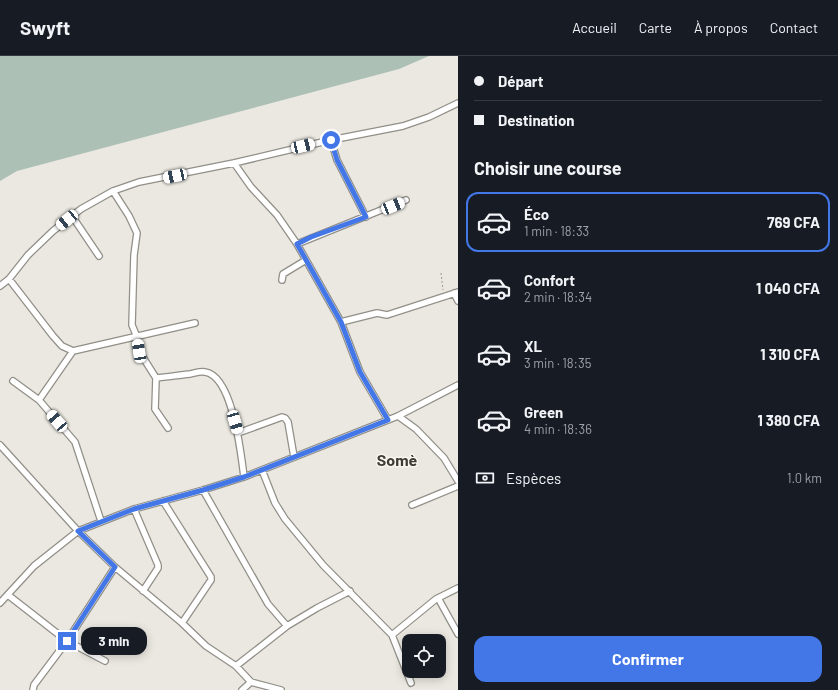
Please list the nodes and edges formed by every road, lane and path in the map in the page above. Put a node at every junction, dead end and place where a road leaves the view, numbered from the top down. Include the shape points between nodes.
1 (458, 103) edge
2 (331, 140) junction
3 (234, 163) junction
4 (113, 191) junction
5 (406, 200) dead end
6 (72, 216) junction
7 (366, 217) junction
8 (297, 244) junction
9 (99, 256) dead end
10 (306, 260) junction
11 (441, 273) dead end
12 (9, 279) junction
13 (282, 280) dead end
14 (0, 286) edge
15 (456, 293) edge
16 (443, 297) junction
17 (458, 301) edge
18 (341, 322) junction
19 (195, 323) dead end
20 (137, 337) junction
21 (73, 350) junction
22 (156, 378) junction
23 (13, 381) dead end
24 (458, 385) edge
25 (39, 400) junction
26 (398, 416) junction
27 (388, 420) junction
28 (168, 428) dead end
29 (238, 433) junction
30 (0, 445) edge
31 (294, 457) junction
32 (262, 470) junction
33 (244, 477) junction
34 (458, 481) edge
35 (458, 486) edge
36 (203, 490) junction
37 (163, 501) junction
38 (412, 505) dead end
39 (134, 509) junction
40 (101, 521) junction
41 (78, 531) junction
42 (115, 567) junction
43 (458, 588) edge
44 (142, 590) junction
45 (350, 592) junction
46 (8, 595) junction
47 (438, 598) junction
48 (0, 603) edge
49 (182, 623) junction
50 (287, 626) junction
51 (458, 634) edge
52 (392, 635) junction
53 (67, 641) junction
54 (105, 661) dead end
55 (236, 666) junction
56 (251, 682) junction
57 (411, 683) dead end
58 (34, 690) edge
59 (242, 690) edge
60 (281, 690) edge

1 - 2 street via 403,126
2 - 3 street
2 - 7 street via 337,160
3 - 4 street via 139,182
3 - 8 street
4 - 6 street
4 - 20 street via 137,232 132,325
5 - 7 street
6 - 9 street
6 - 12 street via 28,255
7 - 8 street
8 - 10 street
10 - 13 street via 283,274
10 - 18 street
11 - 16 path
12 - 14 street
12 - 21 street via 62,346
15 - 16 street
15 - 17 street
16 - 18 street via 388,315 377,314
18 - 27 street via 360,372
19 - 20 street
20 - 21 street
20 - 22 street via 139,351
21 - 25 street
22 - 28 street via 155,409
22 - 29 street via 205,372 214,375 223,385
23 - 25 street
24 - 26 street
25 - 40 street via 75,442
26 - 27 street
26 - 34 street via 416,429 444,458
27 - 31 street
29 - 31 street via 284,418 288,422
29 - 33 street
30 - 41 street
31 - 32 street
32 - 33 street
32 - 45 street via 274,503 285,519 323,565
33 - 36 street
35 - 38 street
36 - 37 street
36 - 50 street via 268,604
37 - 39 street
37 - 49 street via 211,577
39 - 40 street
39 - 44 street via 158,565
40 - 41 street
41 - 42 street
41 - 46 street via 34,566
42 - 44 street
42 - 53 street
43 - 47 street
44 - 49 street
45 - 50 street
45 - 52 street
46 - 48 street
46 - 53 street
47 - 51 street
47 - 52 street
49 - 55 street via 206,646
50 - 55 street
52 - 57 street
53 - 54 street
53 - 58 street via 34,685
55 - 56 street
56 - 59 street
56 - 60 street

